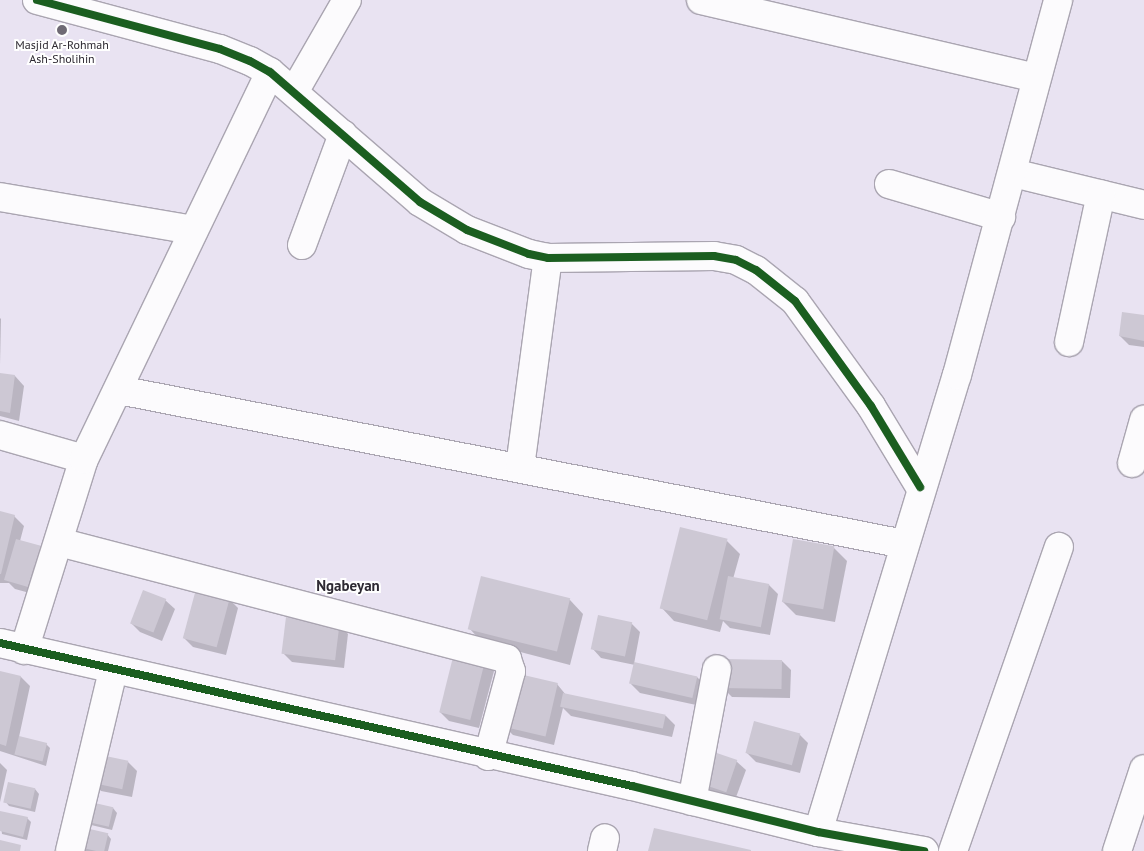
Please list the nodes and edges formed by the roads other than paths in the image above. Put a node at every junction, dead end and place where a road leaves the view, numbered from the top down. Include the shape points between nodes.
1 (37, 0) edge
2 (347, 0) edge
3 (701, 0) edge
4 (1058, 0) edge
5 (780, 9) edge
6 (270, 72) junction
7 (1036, 78) junction
8 (294, 92) junction
9 (343, 134) junction
10 (1013, 173) junction
11 (890, 184) dead end
12 (1102, 194) junction
13 (0, 197) edge
14 (1144, 205) edge
15 (1001, 217) junction
16 (193, 230) junction
17 (302, 245) dead end
18 (548, 258) junction
19 (1069, 342) dead end
20 (119, 390) junction
21 (1144, 420) edge
22 (0, 434) edge
23 (84, 459) junction
24 (1132, 463) dead end
25 (520, 467) junction
26 (920, 487) junction
27 (60, 542) junction
28 (904, 544) junction
29 (1059, 547) dead end
30 (12, 647) edge
31 (716, 669) dead end
32 (113, 671) junction
33 (488, 756) junction
34 (1144, 768) edge
35 (692, 801) junction
36 (818, 832) junction
37 (909, 850) edge
38 (70, 851) edge
39 (953, 851) edge
40 (1117, 851) edge

1 - 6 street via 220,49
2 - 8 street
3 - 5 street
4 - 7 street
5 - 7 street
6 - 8 street
6 - 16 street
7 - 10 street
8 - 9 street
9 - 17 street
9 - 18 street via 420,202 440,215 499,243
10 - 12 street
10 - 15 street
11 - 15 street
12 - 14 street
12 - 19 street
13 - 16 street
15 - 26 street
16 - 20 street
18 - 25 street
18 - 26 street via 714,256 736,260 756,270 795,301 871,406
20 - 23 street
20 - 25 street
21 - 24 street
22 - 23 street
23 - 27 street
25 - 28 street
26 - 28 street
27 - 30 street
27 - 33 street via 507,659 511,671
28 - 36 street
29 - 39 street
30 - 32 street
31 - 35 street
32 - 33 street
32 - 38 street
33 - 35 street
34 - 40 street
35 - 36 street
36 - 37 street

